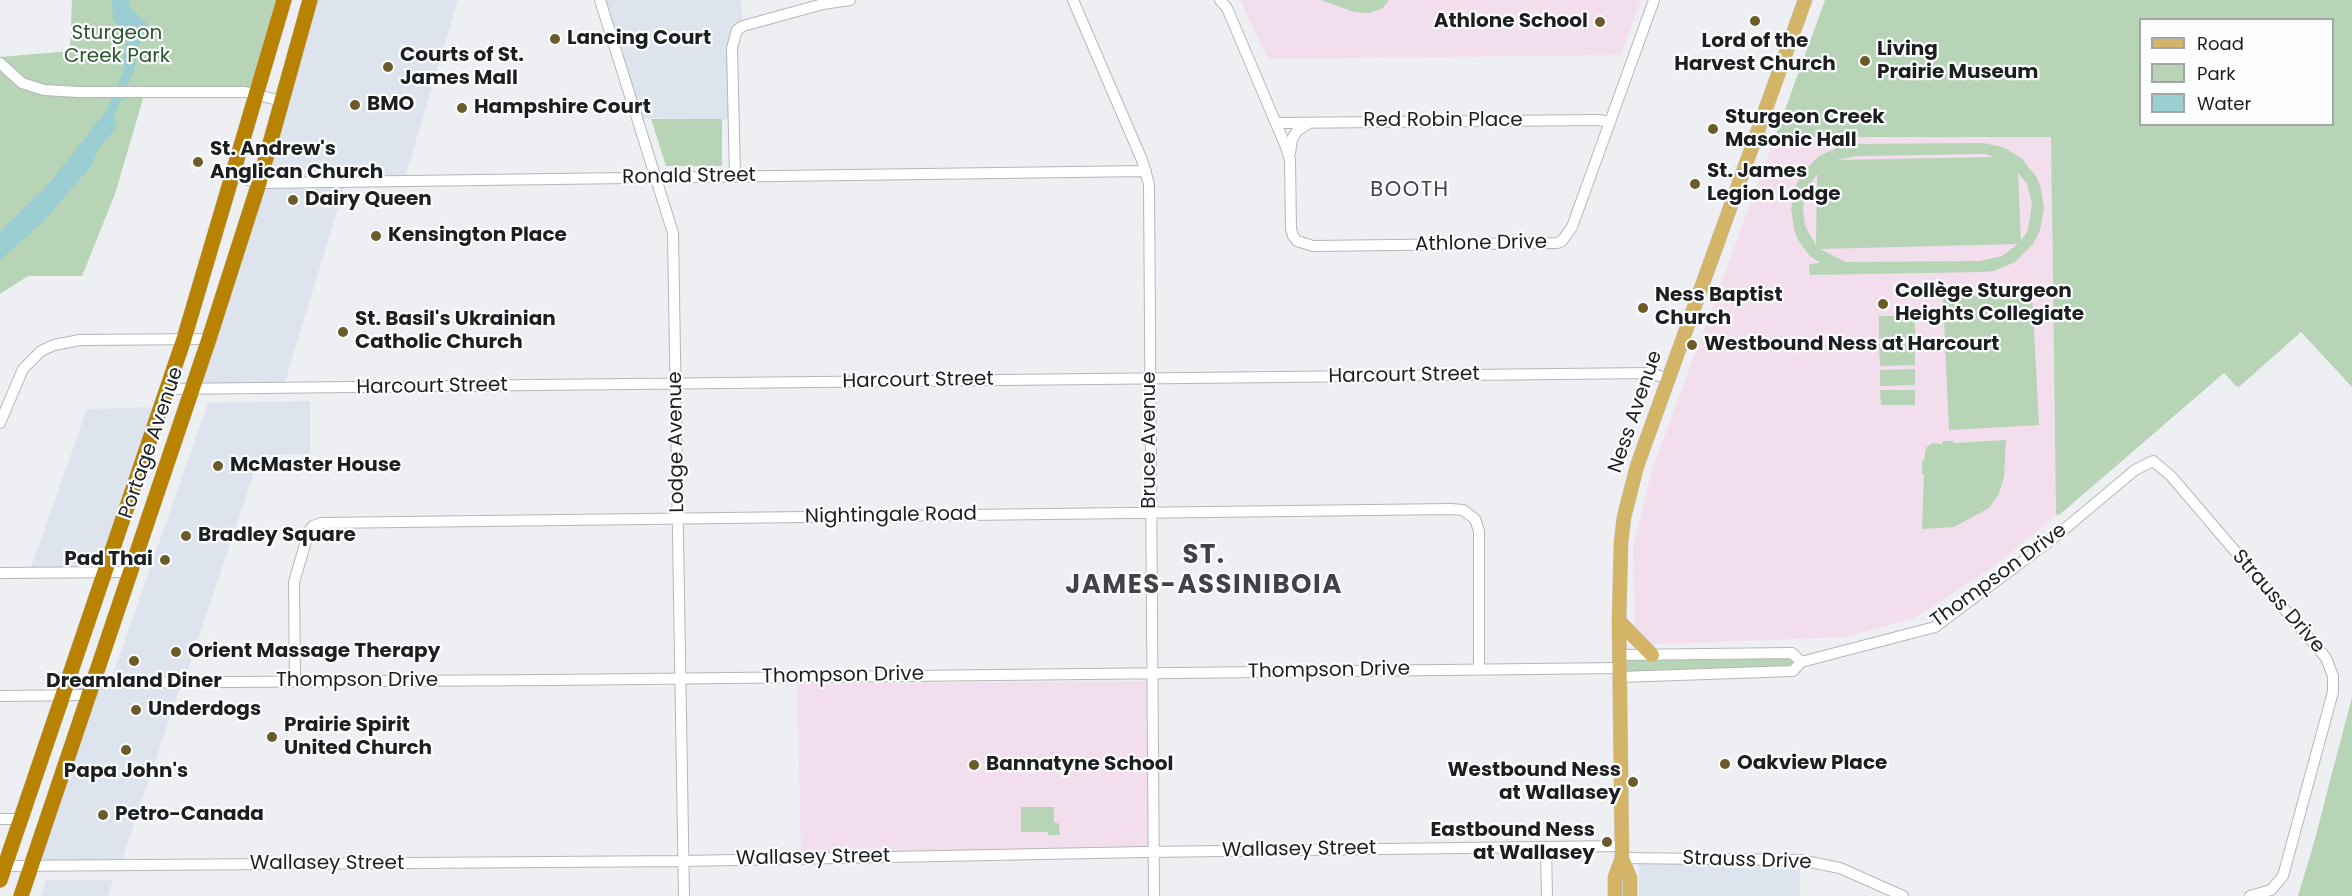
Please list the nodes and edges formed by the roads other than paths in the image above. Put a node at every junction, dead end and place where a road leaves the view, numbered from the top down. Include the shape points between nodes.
1 (284, 0) edge
2 (310, 0) edge
3 (600, 0) edge
4 (850, 0) edge
5 (1073, 0) edge
6 (1220, 0) edge
7 (1654, 0) edge
8 (1805, 0) edge
9 (0, 63) edge
10 (256, 95) junction
11 (282, 101) junction
12 (1312, 122) junction
13 (1610, 122) junction
14 (1277, 123) junction
15 (1290, 160) junction
16 (1146, 171) junction
17 (234, 176) junction
18 (735, 176) junction
19 (655, 177) junction
20 (259, 183) junction
21 (184, 339) junction
22 (209, 339) junction
23 (1150, 378) junction
24 (1668, 379) junction
25 (676, 384) junction
26 (167, 389) junction
27 (192, 389) junction
28 (0, 423) edge
29 (2145, 463) joint
30 (1151, 512) junction
31 (678, 519) junction
32 (105, 572) junction
33 (130, 572) junction
34 (0, 573) edge
35 (1619, 621) junction
36 (1652, 655) junction
37 (1801, 662) junction
38 (1620, 666) junction
39 (1479, 669) junction
40 (1152, 672) junction
41 (681, 678) junction
42 (295, 681) junction
43 (65, 689) junction
44 (90, 689) junction
45 (0, 696) edge
46 (0, 819) edge
47 (21, 819) junction
48 (1546, 847) junction
49 (1154, 852) junction
50 (1622, 852) junction
51 (684, 861) junction
52 (31, 866) junction
53 (2, 873) edge
54 (21, 896) edge
55 (684, 896) edge
56 (1154, 896) edge
57 (1547, 896) edge
58 (1614, 896) edge
59 (1630, 896) edge
60 (1903, 896) edge
61 (2250, 896) edge

1 - 10 highway, Portage Avenue
2 - 11 highway, Portage Avenue
3 - 19 street, Lodge Avenue
4 - 18 street via 823,4 737,30 732,48
5 - 16 street, Bruce Avenue
6 - 14 street, Athlone Drive
7 - 13 street, Athlone Drive
8 - 24 main road, Ness Avenue
9 - 10 street via 30,86 79,92 225,91
10 - 11 street
10 - 17 highway, Portage Avenue
11 - 20 highway, Portage Avenue
12 - 13 street, Red Robin Place
12 - 14 street, Red Robin Place
12 - 15 street, Athlone Drive via 1297,131
13 - 15 street, Athlone Drive via 1572,227 1557,243 1305,245 1297,241 1291,229
14 - 15 street, Athlone Drive
16 - 18 street, Ronald Street
16 - 23 street, Bruce Avenue via 1150,202
17 - 20 street, Ronald Street
17 - 21 highway, Portage Avenue
18 - 19 street, Ronald Street
19 - 20 street, Ronald Street
19 - 25 street, Lodge Avenue via 673,233
20 - 22 highway, Portage Avenue
21 - 22 street
21 - 26 highway, Portage Avenue
21 - 28 street via 80,340 54,345 41,351 23,369
22 - 27 highway, Portage Avenue
23 - 24 street, Harcourt Street via 1651,373
23 - 25 street, Harcourt Street
23 - 30 street, Bruce Avenue
24 - 35 main road, Ness Avenue via 1637,466 1624,517
25 - 27 street, Harcourt Street
25 - 31 street, Lodge Avenue
26 - 27 street, Harcourt Street
26 - 32 highway, Portage Avenue
27 - 33 highway, Portage Avenue
29 - 37 street, Thompson Drive via 1935,627
29 - 61 street, Strauss Drive via 2153,461 2171,476 2326,658 2333,676 2333,692 2283,876 2271,890
30 - 31 street, Nightingale Road
30 - 39 street, Nightingale Road via 1463,510 1475,519 1479,531
30 - 40 street, Bruce Avenue
31 - 41 street, Lodge Avenue
31 - 42 street, Nightingale Road via 316,524 308,534 294,582
32 - 33 street
32 - 34 street
32 - 43 highway, Portage Avenue
33 - 44 highway, Portage Avenue
35 - 36 main road
35 - 38 main road, Ness Avenue
36 - 37 street, Thompson Drive via 1792,653
36 - 38 street, Thompson Drive
37 - 38 street, Thompson Drive via 1793,671
38 - 39 street, Thompson Drive
38 - 50 main road, Ness Avenue
39 - 40 street, Thompson Drive
40 - 41 street, Thompson Drive
40 - 49 street, Bruce Avenue
41 - 42 street, Thompson Drive
41 - 51 street, Lodge Avenue
42 - 44 street, Thompson Drive
43 - 44 street, Thompson Drive
43 - 45 street, Thompson Drive
43 - 47 highway, Portage Avenue
44 - 52 highway, Portage Avenue
46 - 47 street
47 - 53 highway, Portage Avenue
48 - 49 street, Wallasey Street
48 - 50 street, Wallasey Street
48 - 57 street
49 - 51 street, Wallasey Street
49 - 56 street, Bruce Avenue
50 - 58 main road, Ness Avenue
50 - 59 main road, Ness Avenue via 1630,878
50 - 60 street, Strauss Drive via 1800,860 1840,868
51 - 52 street, Wallasey Street
51 - 55 street, Lodge Avenue
52 - 53 street, Wallasey Street
52 - 54 highway, Portage Avenue

